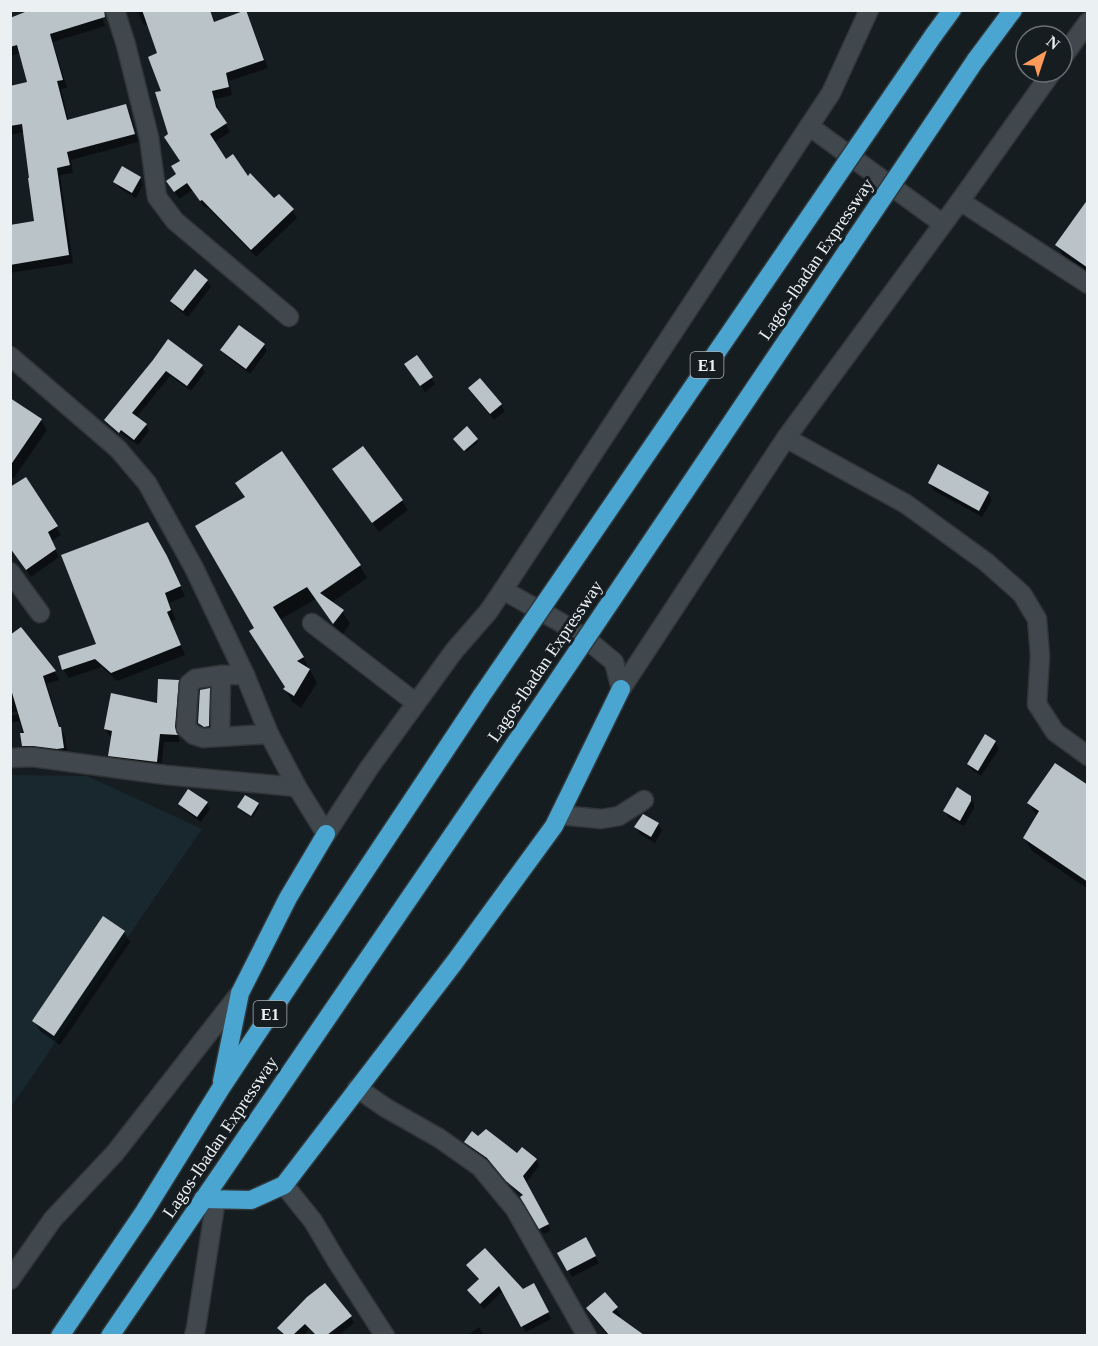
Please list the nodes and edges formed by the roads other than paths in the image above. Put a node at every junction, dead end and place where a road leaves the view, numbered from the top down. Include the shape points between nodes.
1 (115, 10) edge
2 (869, 10) edge
3 (952, 10) edge
4 (1013, 10) edge
5 (1088, 22) edge
6 (1074, 41) edge
7 (1043, 84) edge
8 (809, 126) junction
9 (960, 201) junction
10 (943, 224) junction
11 (1088, 284) edge
12 (289, 317) dead end
13 (10, 356) edge
14 (786, 438) junction
15 (10, 572) edge
16 (503, 590) junction
17 (40, 613) dead end
18 (312, 623) dead end
19 (221, 675) junction
20 (245, 675) junction
21 (621, 689) junction
22 (416, 704) junction
23 (269, 734) junction
24 (220, 736) junction
25 (1088, 756) edge
26 (10, 758) edge
27 (297, 787) junction
28 (644, 800) dead end
29 (560, 815) junction
30 (326, 834) junction
31 (240, 993) junction
32 (221, 1088) junction
33 (357, 1088) junction
34 (284, 1185) junction
35 (209, 1199) junction
36 (10, 1280) edge
37 (60, 1335) edge
38 (110, 1335) edge
39 (194, 1335) edge
40 (385, 1335) edge
41 (587, 1335) edge

1 - 12 street via 149,137 157,197 175,221
2 - 8 street via 831,93
3 - 32 highway, Lagos-Ibadan Expressway / E1, bridge via 482,695
4 - 35 highway, Lagos-Ibadan Expressway, bridge
5 - 6 street
7 - 9 street
8 - 10 street
8 - 16 street
9 - 10 street
9 - 11 street
10 - 14 street
13 - 20 street via 117,449 147,483 194,568
14 - 21 street
14 - 25 street via 906,504 986,562 1022,594 1037,619 1037,704 1055,732
15 - 17 street
16 - 21 street via 560,622 614,662
16 - 22 street
18 - 22 street
19 - 20 street
19 - 24 street
19 - 24 street via 195,679 189,684 186,728 203,738
20 - 23 street
21 - 29 highway
22 - 30 street
23 - 24 street
23 - 27 street
26 - 27 street via 32,757
27 - 30 street
28 - 29 street via 619,816 601,819
29 - 33 highway via 454,963
30 - 31 highway
31 - 32 highway
31 - 36 street via 115,1153 53,1219
32 - 37 highway, Lagos-Ibadan Expressway / E1 via 144,1212
33 - 34 highway
33 - 41 street via 480,1167 515,1209
34 - 35 highway via 251,1200
34 - 40 street via 313,1221
35 - 38 highway, Lagos-Ibadan Expressway
35 - 39 street

